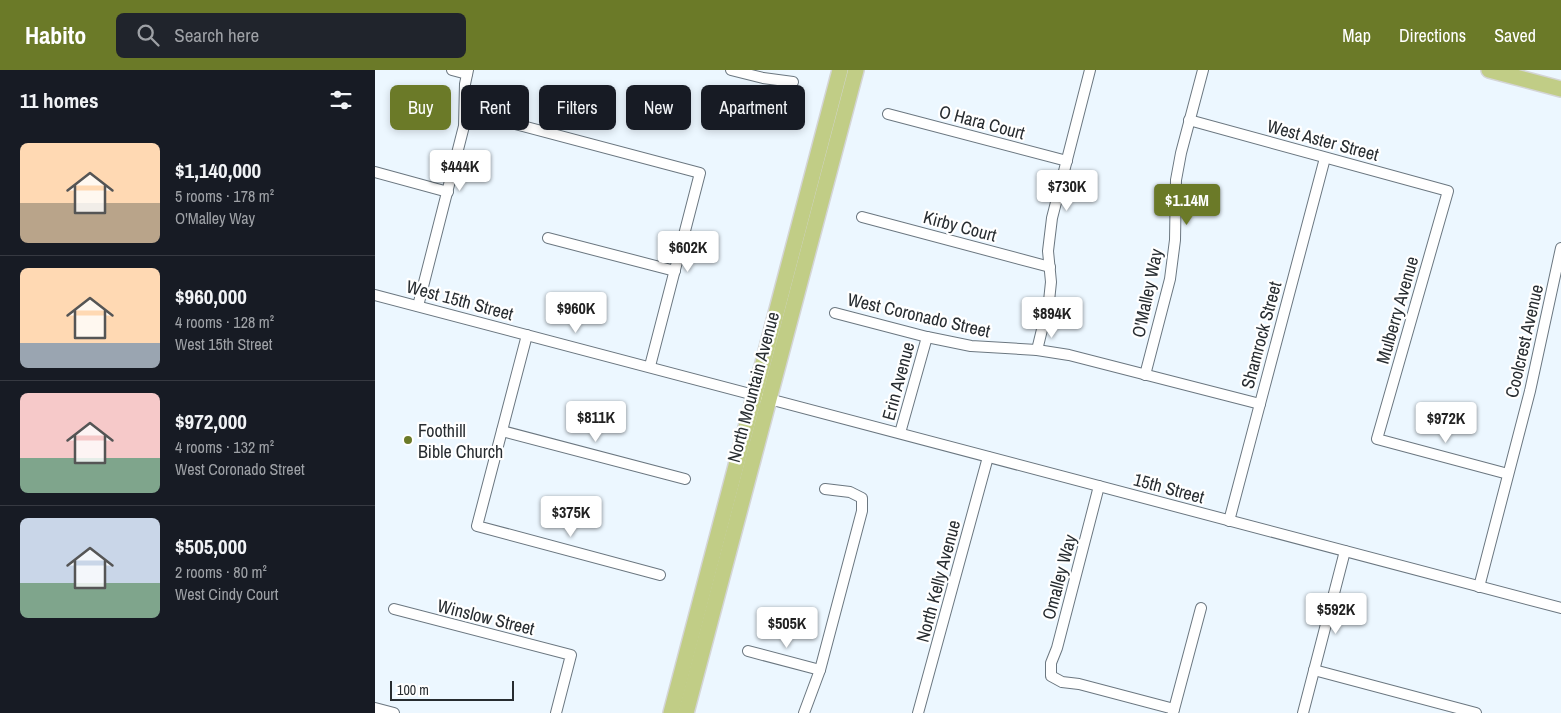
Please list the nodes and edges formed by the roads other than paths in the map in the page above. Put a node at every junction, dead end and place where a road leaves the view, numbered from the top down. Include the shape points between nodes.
1 (452, 70) edge
2 (731, 70) edge
3 (839, 70) edge
4 (856, 70) edge
5 (1090, 70) edge
6 (1203, 70) edge
7 (1489, 70) edge
8 (467, 72) edge
9 (793, 82) dead end
10 (465, 85) edge
11 (1561, 89) edge
12 (888, 114) dead end
13 (1189, 120) junction
14 (529, 128) edge
15 (463, 130) edge
16 (1325, 158) junction
17 (1067, 161) junction
18 (375, 172) edge
19 (1448, 191) joint
20 (448, 192) junction
21 (861, 217) dead end
22 (548, 238) dead end
23 (1561, 248) edge
24 (1050, 268) junction
25 (675, 271) junction
26 (375, 295) edge
27 (418, 306) junction
28 (835, 313) dead end
29 (527, 335) junction
30 (927, 337) junction
31 (1037, 350) junction
32 (650, 366) junction
33 (1145, 375) junction
34 (762, 397) junction
35 (1260, 404) junction
36 (501, 431) junction
37 (900, 433) junction
38 (988, 457) junction
39 (1508, 474) junction
40 (685, 479) dead end
41 (1099, 486) junction
42 (825, 489) dead end
43 (1229, 521) junction
44 (1345, 551) junction
45 (659, 575) dead end
46 (1479, 586) junction
47 (1201, 608) dead end
48 (1561, 608) edge
49 (394, 609) dead end
50 (748, 651) dead end
51 (820, 670) junction
52 (1314, 670) junction
53 (375, 708) edge
54 (1173, 711) edge
55 (394, 713) edge
56 (556, 713) edge
57 (671, 713) edge
58 (686, 713) edge
59 (803, 713) edge
60 (919, 713) edge
61 (1303, 713) edge
62 (1476, 713) edge

1 - 8 street
2 - 9 street
3 - 34 main road, North Mountain Avenue
4 - 34 main road, North Mountain Avenue
5 - 17 street
6 - 13 street, O'Malley Way
7 - 11 main road
8 - 10 street
12 - 17 street, O Hara Court
13 - 16 street, West Aster Street
13 - 33 street, O'Malley Way via 1176,180 1175,240 1170,278
14 - 25 street via 700,173
15 - 20 street
16 - 19 street, West Aster Street
16 - 35 street, Shamrock Street
17 - 24 street via 1049,234
18 - 20 street
19 - 39 street, Mulberry Avenue via 1377,439
20 - 27 street
21 - 24 street, Kirby Court
22 - 25 street
23 - 39 street, Coolcrest Avenue
24 - 31 street via 1049,301
25 - 32 street
26 - 27 street, West 15th Street
27 - 29 street, West 15th Street
28 - 30 street, West Coronado Street
29 - 32 street, West 15th Street
29 - 36 street
30 - 31 street, West Coronado Street via 971,346
30 - 37 street, Erin Avenue
31 - 33 street, West Coronado Street
32 - 34 street, West 15th Street
33 - 35 street, West Coronado Street
34 - 37 street, 15th Street
34 - 57 main road, North Mountain Avenue
34 - 58 main road, North Mountain Avenue
35 - 43 street, Shamrock Street
36 - 40 street
36 - 45 street via 477,526
37 - 38 street, 15th Street
38 - 41 street, 15th Street
38 - 60 street, North Kelly Avenue
39 - 46 street, Coolcrest Avenue
41 - 43 street, 15th Street
41 - 54 street, Omalley Way via 1051,663 1051,676 1062,682
42 - 51 street via 850,492 862,498 862,511
43 - 44 street, 15th Street
44 - 46 street, 15th Street
44 - 52 street
46 - 48 street, 15th Street
47 - 54 street
49 - 56 street, Winslow Street via 571,655
50 - 51 street
51 - 59 street
52 - 61 street
52 - 62 street
53 - 55 street

